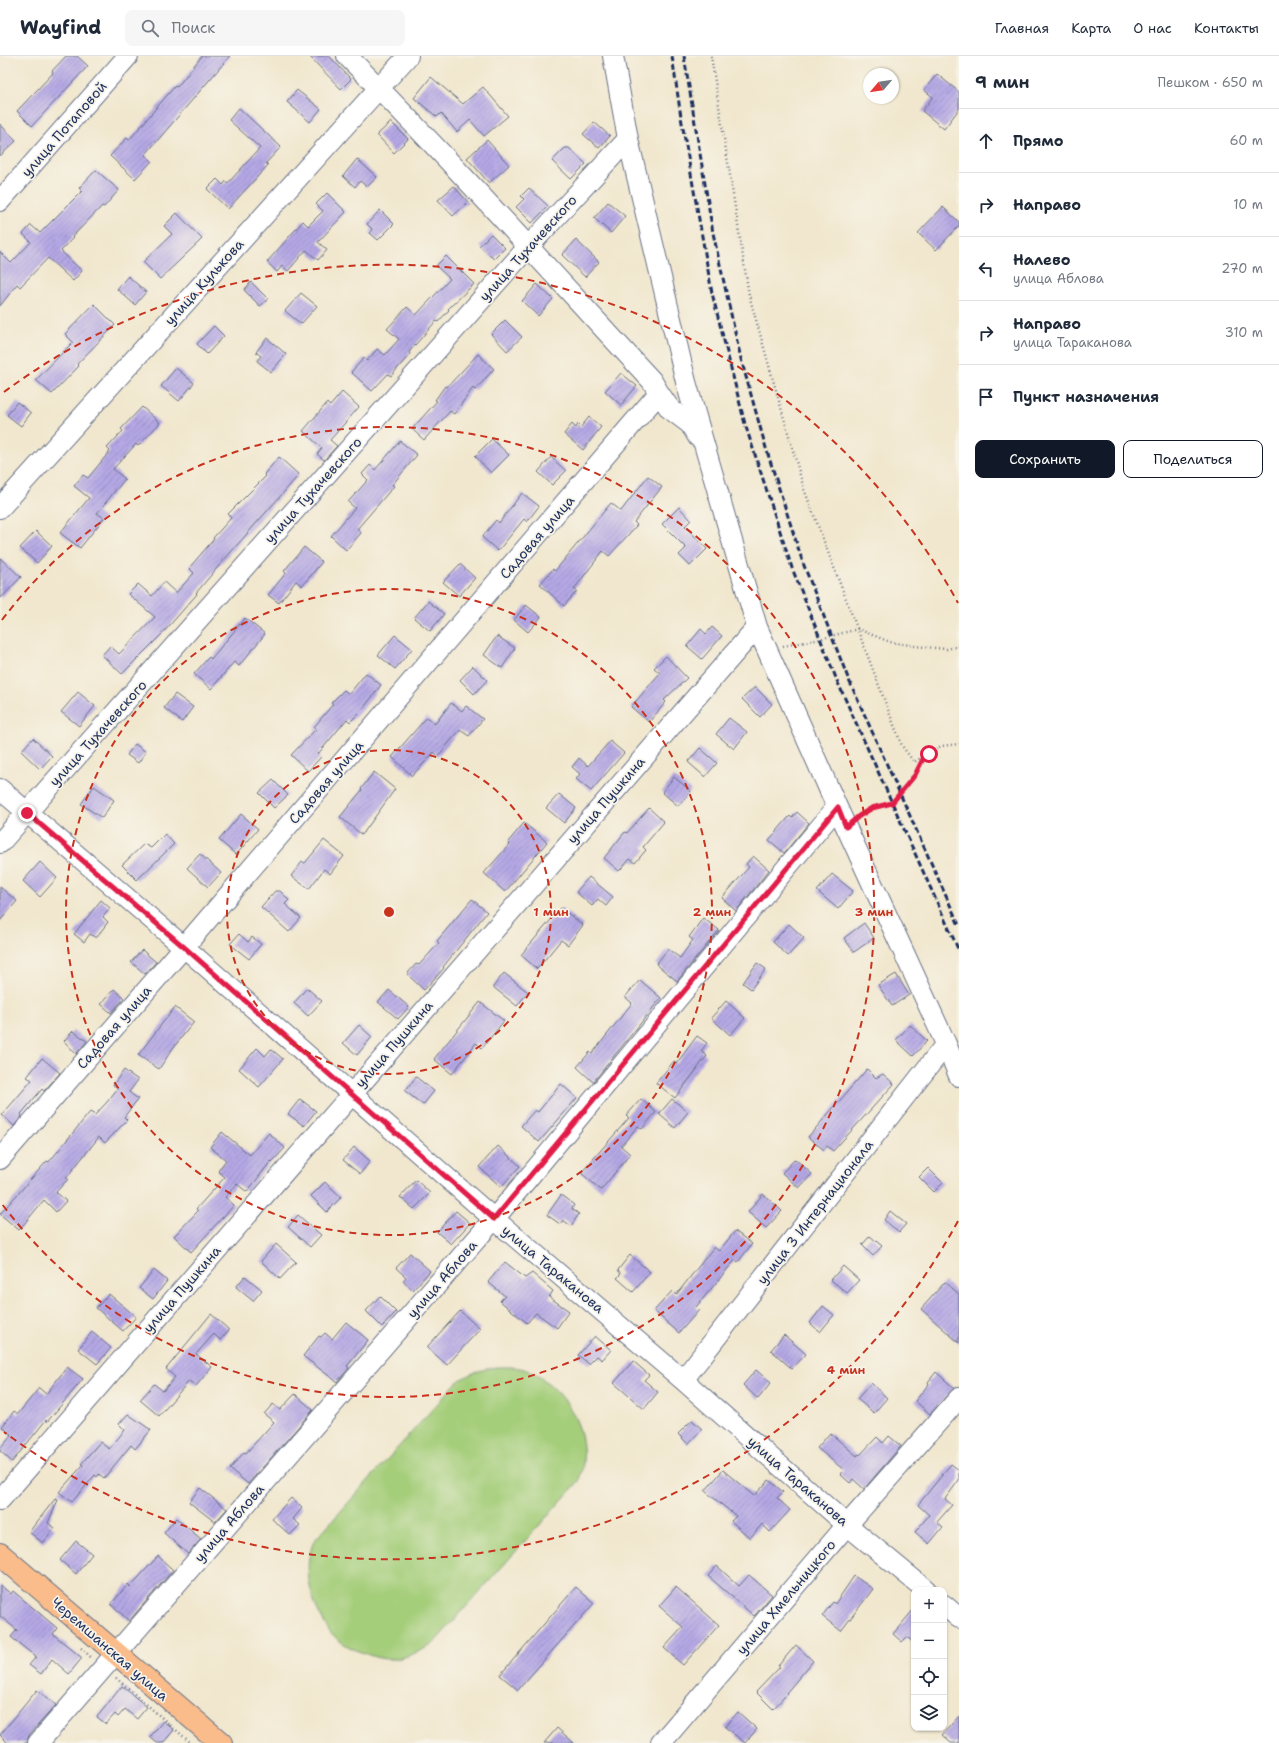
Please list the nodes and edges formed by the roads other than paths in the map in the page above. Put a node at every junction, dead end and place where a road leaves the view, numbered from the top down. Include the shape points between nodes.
1 (128, 56) edge
2 (347, 56) edge
3 (408, 56) edge
4 (613, 56) edge
5 (379, 88) junction
6 (628, 139) junction
7 (0, 201) edge
8 (528, 247) junction
9 (655, 399) junction
10 (705, 448) junction
11 (0, 508) edge
12 (757, 627) junction
13 (0, 789) edge
14 (838, 807) junction
15 (27, 813) junction
16 (0, 843) edge
17 (184, 947) junction
18 (946, 1044) junction
19 (959, 1076) edge
20 (350, 1095) junction
21 (0, 1159) edge
22 (494, 1219) junction
23 (683, 1380) junction
24 (959, 1398) edge
25 (0, 1500) edge
26 (848, 1525) junction
27 (0, 1554) edge
28 (922, 1587) edge
29 (947, 1608) edge
30 (959, 1618) edge
31 (115, 1653) junction
32 (38, 1743) edge
33 (221, 1743) edge
34 (661, 1743) edge

1 - 7 street, улица Потаповой
2 - 5 street
3 - 5 street, улица Кулькова
4 - 6 street
5 - 8 street
5 - 11 street, улица Кулькова
6 - 8 street, улица Тухачевского
6 - 10 street via 686,382
8 - 9 street via 652,382
8 - 15 street, улица Тухачевского
9 - 10 street via 690,424
9 - 17 street, Садовая улица
10 - 12 street
12 - 14 street
12 - 20 street, улица Пушкина
13 - 15 street, улица Тараканова
14 - 18 street
14 - 22 street, улица Аблова
15 - 16 street, улица Тухачевского
15 - 17 street, улица Тараканова
17 - 20 street, улица Тараканова
17 - 21 street, Садовая улица
18 - 19 street
18 - 23 street, улица 3 Интернационала
20 - 22 street, улица Тараканова
20 - 25 street, улица Пушкина
22 - 23 street, улица Тараканова
22 - 31 street, улица Аблова
23 - 26 street, улица Тараканова
24 - 26 street, улица Хмельницкого
26 - 28 street, улица Тараканова
26 - 34 street, улица Хмельницкого
27 - 31 main road, Черемшанская улица
29 - 30 street
31 - 32 street, улица Аблова
31 - 33 main road, Черемшанская улица

